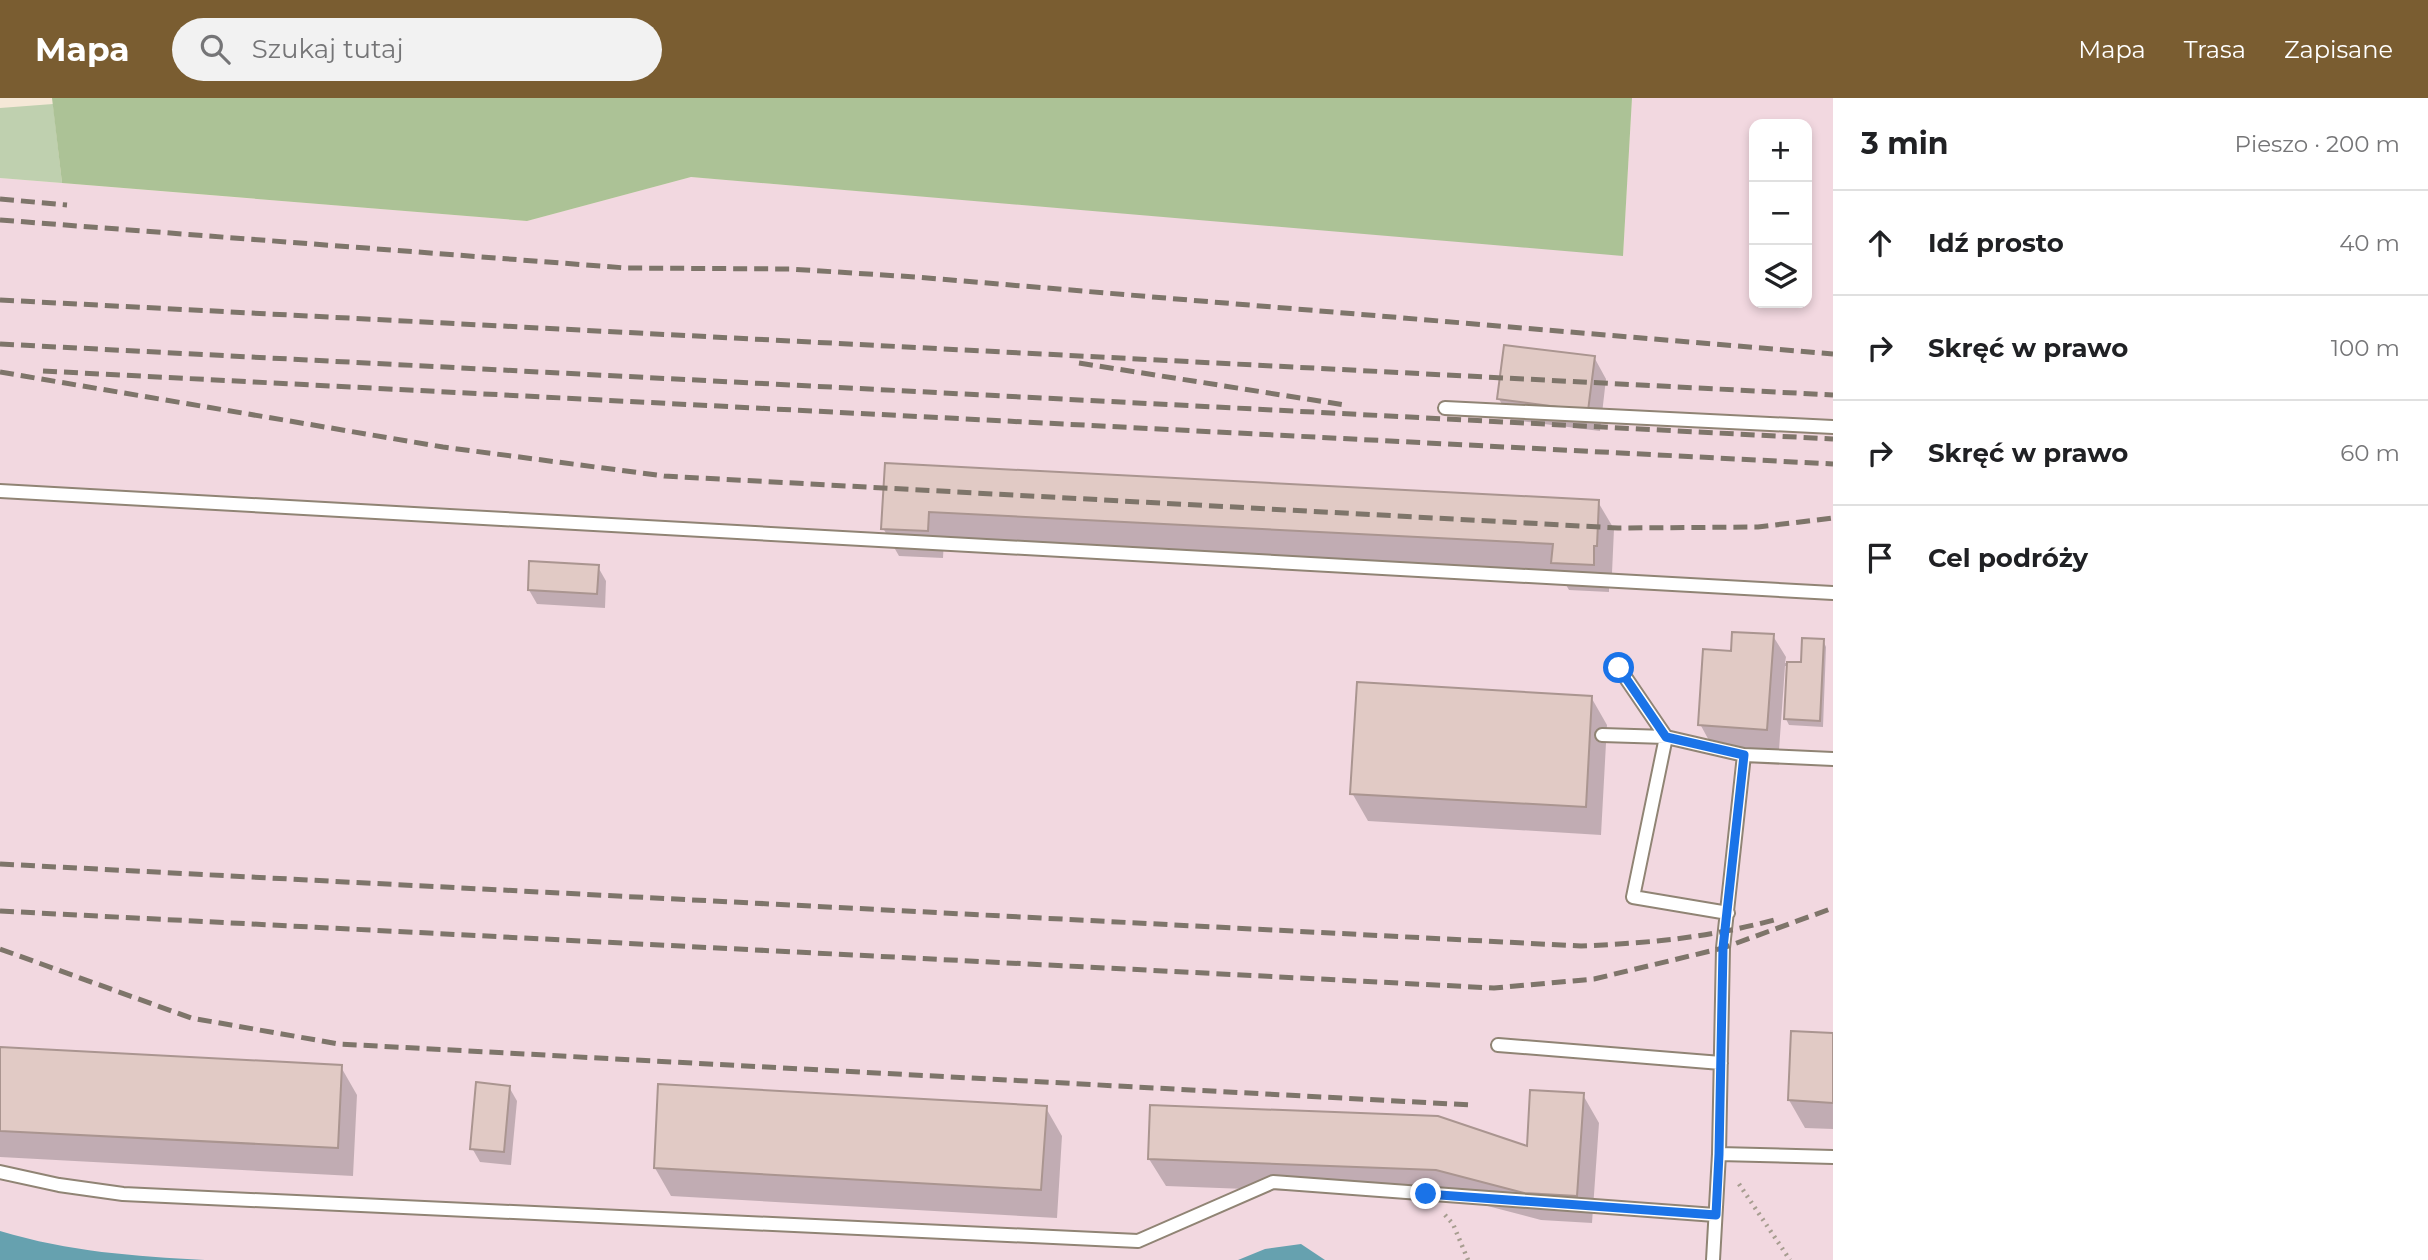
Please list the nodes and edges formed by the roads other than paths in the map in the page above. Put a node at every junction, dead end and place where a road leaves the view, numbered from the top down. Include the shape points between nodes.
1 (1445, 408) dead end
2 (1833, 427) edge
3 (0, 491) edge
4 (1833, 593) edge
5 (1619, 668) dead end
6 (1602, 734) dead end
7 (1666, 737) junction
8 (1744, 755) junction
9 (1833, 759) edge
10 (1728, 913) junction
11 (1498, 1045) dead end
12 (1721, 1063) junction
13 (1719, 1154) junction
14 (1833, 1157) edge
15 (0, 1172) edge
16 (1716, 1215) junction
17 (1713, 1260) edge

1 - 2 lane
3 - 4 lane
5 - 7 lane
6 - 7 lane
7 - 8 lane
7 - 10 lane via 1633,897
8 - 9 lane
8 - 10 lane
10 - 12 lane
11 - 12 lane
12 - 13 lane
13 - 14 lane
13 - 16 lane
15 - 16 lane via 122,1194 1138,1241 1273,1182
16 - 17 lane

